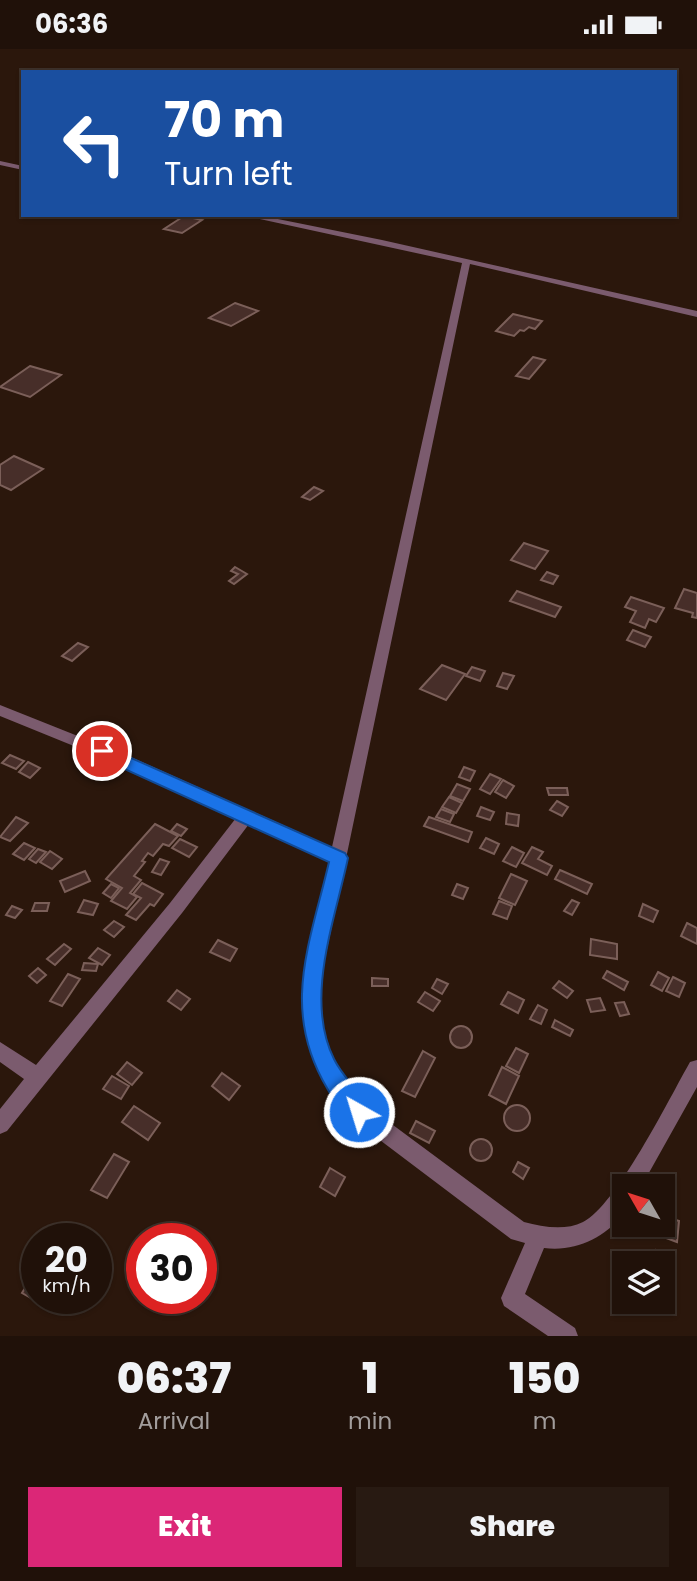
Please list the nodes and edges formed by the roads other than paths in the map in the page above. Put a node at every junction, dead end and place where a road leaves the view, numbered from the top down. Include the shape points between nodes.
1 (0, 163) edge
2 (21, 168) edge
3 (254, 217) edge
4 (466, 262) junction
5 (697, 314) edge
6 (0, 710) edge
7 (246, 816) junction
8 (339, 858) junction
9 (0, 1051) edge
10 (697, 1069) edge
11 (37, 1077) junction
12 (0, 1124) edge
13 (636, 1174) edge
14 (612, 1213) edge
15 (538, 1237) junction
16 (567, 1336) edge

1 - 2 street
3 - 4 street
4 - 5 street
4 - 8 street
6 - 7 street
7 - 8 street
7 - 11 street
8 - 15 street via 310,989 316,1040 325,1066 340,1090 382,1132 519,1231
9 - 11 street
10 - 13 street
11 - 12 street
14 - 15 street via 593,1231 576,1237
15 - 16 street via 512,1298

